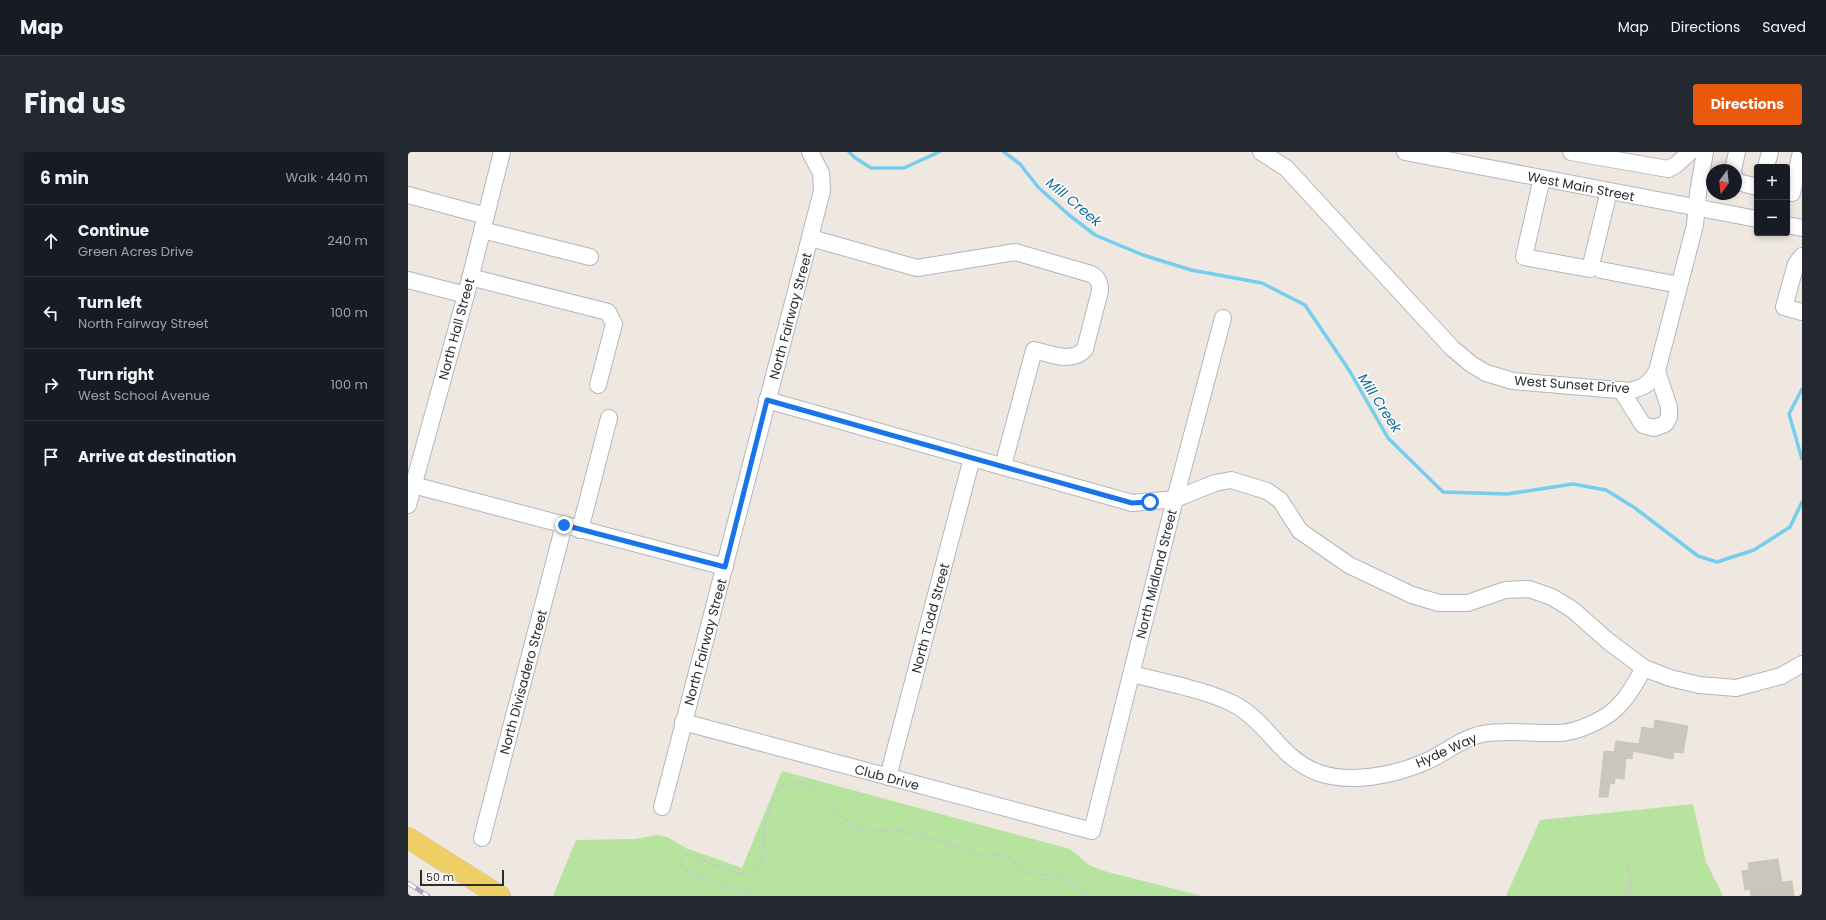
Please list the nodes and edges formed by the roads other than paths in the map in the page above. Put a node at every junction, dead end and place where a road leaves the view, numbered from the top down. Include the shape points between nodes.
1 (502, 152) edge
2 (810, 152) edge
3 (1261, 152) edge
4 (1405, 152) edge
5 (1571, 152) edge
6 (1690, 152) edge
7 (1706, 152) edge
8 (1737, 152) edge
9 (1770, 152) edge
10 (1801, 152) edge
11 (1734, 164) edge
12 (1767, 164) edge
13 (1542, 178) junction
14 (1742, 183) edge
15 (1754, 186) edge
16 (1609, 191) junction
17 (1794, 193) edge
18 (408, 195) edge
19 (1696, 208) junction
20 (1754, 218) edge
21 (484, 223) junction
22 (1790, 226) edge
23 (1802, 228) edge
24 (810, 238) junction
25 (1802, 256) edge
26 (590, 257) dead end
27 (1601, 270) dead end
28 (470, 278) junction
29 (408, 280) edge
30 (1679, 285) junction
31 (466, 295) junction
32 (1802, 312) edge
33 (1224, 318) dead end
34 (1657, 371) junction
35 (598, 385) dead end
36 (1621, 390) junction
37 (767, 400) junction
38 (609, 418) dead end
39 (972, 458) junction
40 (1003, 466) junction
41 (413, 485) junction
42 (1175, 499) junction
43 (408, 505) edge
44 (564, 525) junction
45 (580, 530) junction
46 (725, 567) junction
47 (1802, 664) edge
48 (1644, 668) junction
49 (1132, 674) junction
50 (683, 722) junction
51 (888, 778) junction
52 (662, 808) dead end
53 (1092, 831) joint
54 (408, 838) edge
55 (482, 838) dead end
56 (493, 894) edge

1 - 21 street, North Hall Street
2 - 24 street, North Fairway Street via 821,173 822,191
3 - 36 street, West Sunset Drive via 1286,168 1452,348 1471,364 1486,373 1514,381
4 - 13 street, West Main Street
5 - 6 street via 1668,170
7 - 19 street, West Sunset Drive
8 - 11 street
9 - 12 street
10 - 17 street
13 - 16 street, West Main Street
13 - 16 street via 1524,256 1590,269
14 - 15 street
16 - 19 street, West Main Street
18 - 21 street
19 - 20 street, West Main Street
19 - 30 street, West Sunset Drive via 1695,225
21 - 26 street
21 - 28 street, North Hall Street
22 - 23 street
24 - 37 street, North Fairway Street
24 - 40 street via 917,268 1015,252 1096,277 1100,283 1100,291 1085,349 1075,357 1067,358 1034,350
25 - 32 street via 1796,264 1784,307
27 - 30 street
28 - 31 street, North Hall Street
28 - 35 street via 608,312 614,324
29 - 31 street
30 - 34 street, West Sunset Drive
31 - 41 street, North Hall Street
33 - 42 street, North Midland Street
34 - 36 street, West Sunset Drive via 1651,381 1643,387 1629,391
34 - 36 street via 1669,408 1669,417 1665,424 1654,428 1643,425
37 - 39 street
37 - 46 street, North Fairway Street
38 - 45 street
39 - 40 street
39 - 51 street, North Todd Street
40 - 42 street via 1132,503
41 - 43 street, North Hall Street
41 - 44 street
42 - 48 street via 1201,487 1231,480 1267,491 1280,500 1300,531 1349,565 1412,595 1439,603 1468,603 1505,590 1529,589 1552,597 1572,610
42 - 49 street, North Midland Street
44 - 45 street
44 - 55 street, North Divisadero Street
45 - 46 street
46 - 50 street, North Fairway Street
47 - 48 street via 1781,676 1736,688 1699,685
48 - 49 street, Hyde Way via 1625,701 1605,717 1580,728 1558,733 1503,731 1480,735 1425,762 1379,776 1350,778 1320,773 1301,764 1278,746 1259,723 1239,707 1215,696
49 - 53 street, North Midland Street
50 - 51 street, Club Drive
50 - 52 street, North Fairway Street
51 - 53 street, Club Drive
54 - 56 main road

